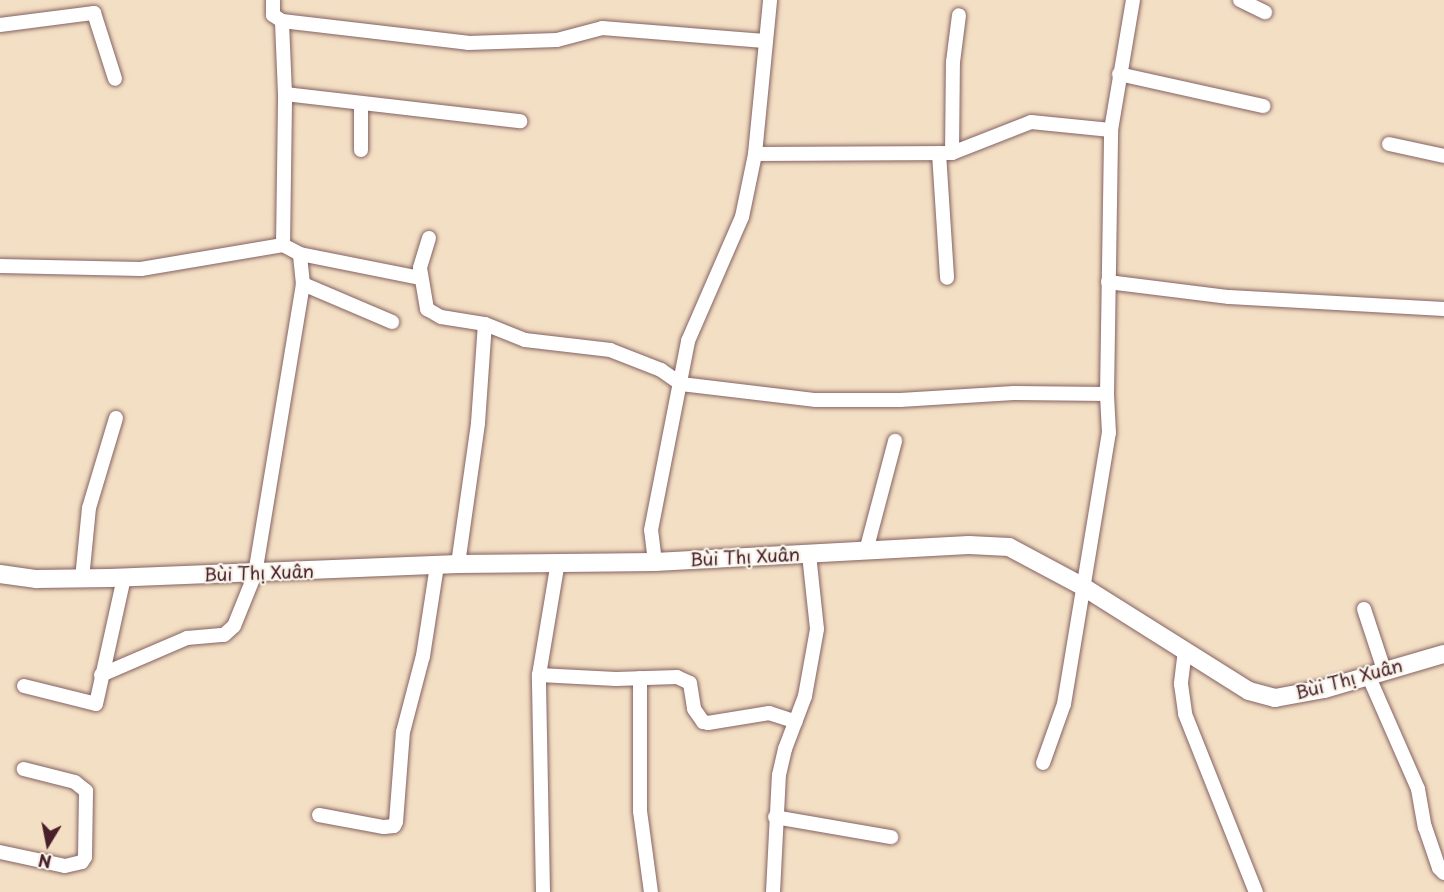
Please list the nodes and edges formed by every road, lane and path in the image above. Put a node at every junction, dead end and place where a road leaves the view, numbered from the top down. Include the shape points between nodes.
1 (273, 0) edge
2 (770, 0) edge
3 (1133, 0) edge
4 (1240, 0) edge
5 (1264, 12) dead end
6 (959, 15) dead end
7 (282, 21) junction
8 (0, 25) edge
9 (764, 41) junction
10 (1119, 74) junction
11 (115, 79) dead end
12 (285, 94) junction
13 (361, 103) junction
14 (1263, 106) dead end
15 (520, 121) dead end
16 (1111, 130) junction
17 (1389, 144) dead end
18 (361, 150) dead end
19 (945, 153) junction
20 (755, 154) junction
21 (1444, 156) edge
22 (429, 238) dead end
23 (283, 245) junction
24 (300, 254) junction
25 (0, 266) edge
26 (420, 278) junction
27 (947, 278) dead end
28 (1108, 282) junction
29 (303, 284) junction
30 (1444, 309) edge
31 (392, 322) dead end
32 (484, 324) junction
33 (681, 384) junction
34 (1107, 394) junction
35 (116, 418) dead end
36 (895, 441) dead end
37 (866, 551) junction
38 (809, 554) junction
39 (558, 562) junction
40 (655, 562) junction
41 (458, 564) junction
42 (436, 566) junction
43 (0, 574) edge
44 (255, 574) junction
45 (124, 578) junction
46 (82, 579) junction
47 (1082, 586) junction
48 (1364, 609) dead end
49 (1185, 650) junction
50 (1444, 654) edge
51 (1376, 673) junction
52 (101, 675) junction
53 (539, 675) junction
54 (640, 678) junction
55 (24, 686) dead end
56 (796, 722) junction
57 (1043, 763) dead end
58 (24, 770) dead end
59 (319, 815) dead end
60 (776, 817) junction
61 (891, 837) dead end
62 (0, 852) edge
63 (1444, 873) edge
64 (543, 892) edge
65 (651, 892) edge
66 (773, 892) edge
67 (1256, 892) edge

1 - 7 street via 273,15
2 - 9 street
3 - 10 street
4 - 5 street
6 - 19 street
7 - 9 street via 468,43 557,40 602,28
7 - 12 street
8 - 11 street via 94,13
9 - 20 street
10 - 14 street
10 - 16 street
12 - 13 street
12 - 23 street
13 - 15 street
13 - 18 street
16 - 19 street via 1031,122
16 - 28 street
17 - 21 street
19 - 20 street
19 - 27 street
20 - 33 street via 742,217 688,341
22 - 26 street
23 - 24 street
23 - 25 street via 141,269
24 - 26 street
24 - 29 street
26 - 32 street via 427,309 441,317
28 - 30 street via 1229,297
28 - 34 street
29 - 31 street
29 - 44 street
32 - 33 street via 525,340 610,350 661,370
32 - 41 street via 478,423
33 - 34 street via 816,400
33 - 40 street via 651,530
34 - 47 street via 1108,433
35 - 46 street via 89,508
36 - 37 street
37 - 38 street, Bùi Thị Xuân
37 - 47 street, Bùi Thị Xuân via 969,545 1009,547
38 - 40 street, Bùi Thị Xuân
38 - 56 street via 817,629 805,696
39 - 40 street, Bùi Thị Xuân
39 - 41 street, Bùi Thị Xuân
39 - 53 street
41 - 42 street, Bùi Thị Xuân
42 - 44 street, Bùi Thị Xuân
42 - 59 street via 423,656 403,732 396,822 384,827
43 - 46 street, Bùi Thị Xuân
44 - 45 street, Bùi Thị Xuân
44 - 52 street via 234,626 224,634 187,638
45 - 46 street, Bùi Thị Xuân
45 - 52 street
47 - 49 street, Bùi Thị Xuân
47 - 57 street via 1065,704
48 - 51 street
49 - 51 street, Bùi Thị Xuân via 1249,691 1275,698 1324,690
49 - 67 street via 1181,684 1185,714
50 - 51 street, Bùi Thị Xuân
51 - 63 street via 1418,789 1425,827
52 - 55 street via 94,705
53 - 54 street
53 - 64 street
54 - 56 street via 685,679 692,690 694,709 708,723 769,713
54 - 65 street via 640,811
56 - 60 street via 779,775
58 - 62 street via 75,782 86,791 85,857 82,862 64,866
60 - 61 street
60 - 66 street

